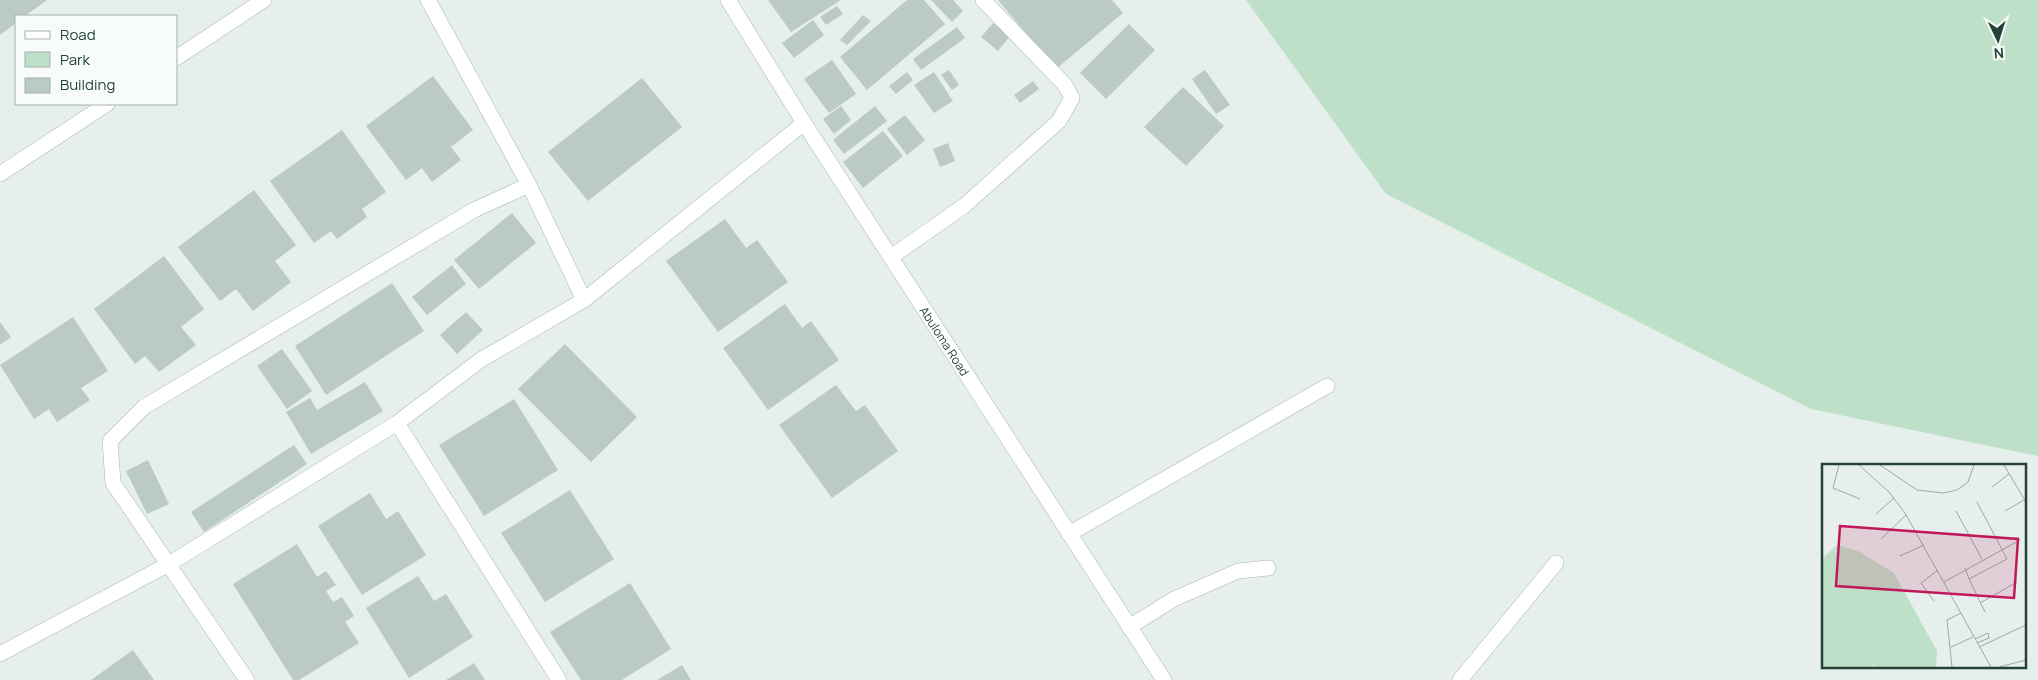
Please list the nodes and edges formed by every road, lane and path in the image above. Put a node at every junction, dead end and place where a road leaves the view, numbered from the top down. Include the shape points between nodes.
1 (264, 0) edge
2 (428, 0) edge
3 (728, 0) edge
4 (983, 0) edge
5 (178, 57) edge
6 (105, 105) edge
7 (804, 123) junction
8 (0, 174) edge
9 (529, 185) junction
10 (891, 258) junction
11 (584, 300) junction
12 (1327, 386) dead end
13 (397, 423) junction
14 (1069, 534) junction
15 (1556, 563) dead end
16 (169, 564) junction
17 (1268, 568) dead end
18 (1129, 627) junction
19 (0, 654) edge
20 (246, 680) edge
21 (559, 680) edge
22 (1164, 680) edge
23 (1460, 680) edge

1 - 5 street
2 - 9 street
3 - 7 street, Abuloma Road
4 - 10 street via 1066,85 1072,98 1059,121 964,206
6 - 8 street
7 - 10 street, Abuloma Road
7 - 11 street
9 - 11 street
9 - 16 street via 474,210 144,407 110,441 114,483
10 - 14 street, Abuloma Road
11 - 13 street via 482,360
12 - 14 street
13 - 16 street
13 - 21 street
14 - 18 street, Abuloma Road
15 - 23 street
16 - 19 street
16 - 20 street
17 - 18 street via 1238,570 1174,599
18 - 22 street, Abuloma Road

